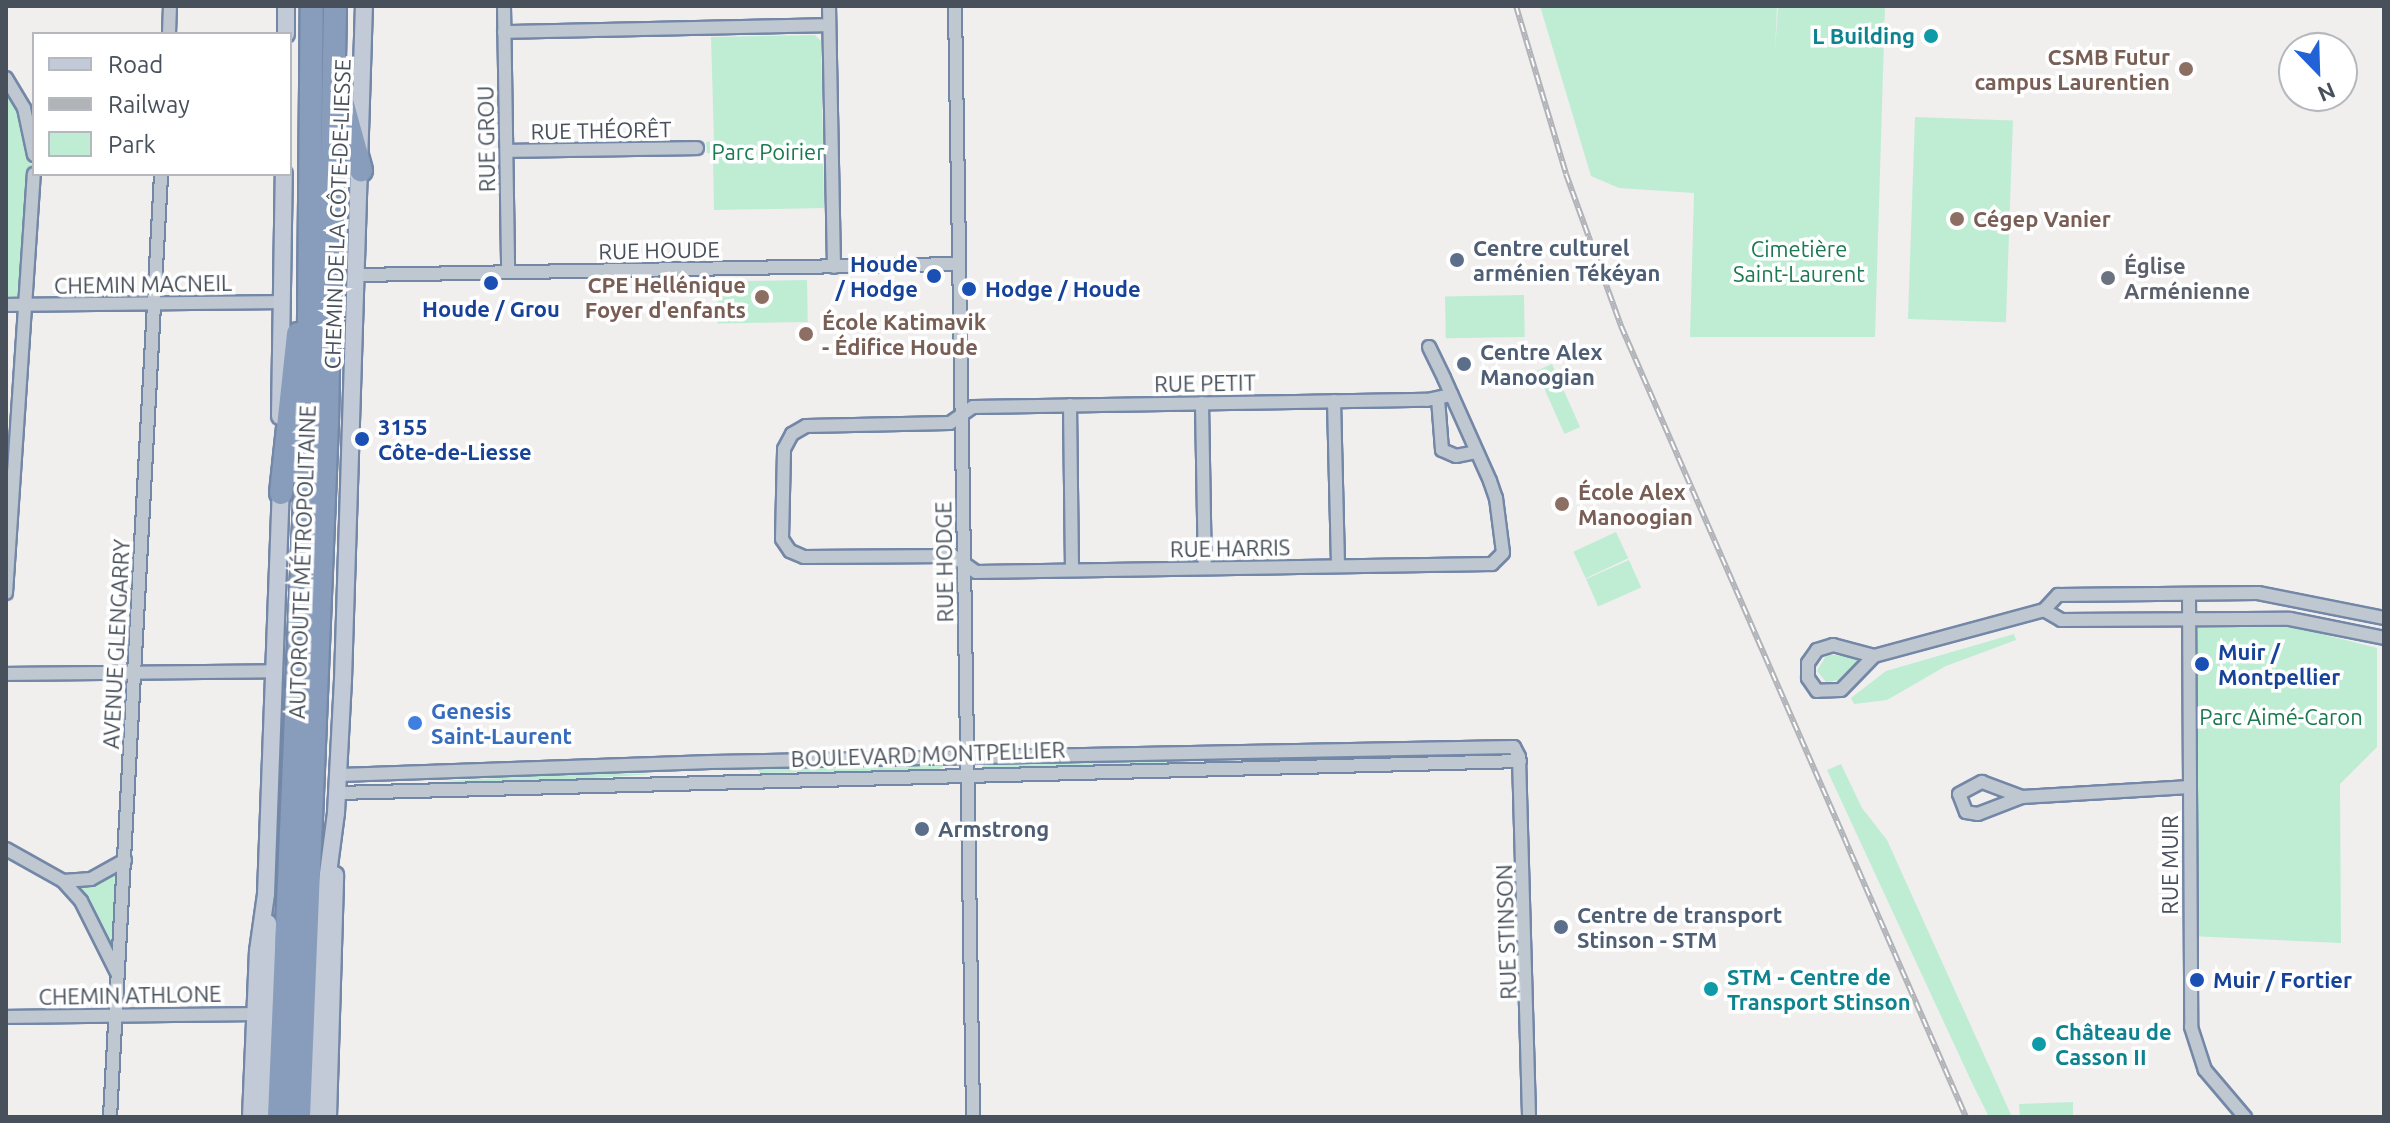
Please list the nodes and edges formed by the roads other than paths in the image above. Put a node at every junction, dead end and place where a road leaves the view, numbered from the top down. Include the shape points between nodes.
1 (170, 6) edge
2 (286, 6) edge
3 (312, 6) edge
4 (335, 6) edge
5 (364, 6) edge
6 (504, 6) edge
7 (829, 6) edge
8 (955, 6) edge
9 (829, 25) junction
10 (169, 32) edge
11 (286, 32) edge
12 (504, 32) junction
13 (333, 61) junction
14 (6, 78) edge
15 (32, 146) edge
16 (697, 148) dead end
17 (507, 151) junction
18 (361, 170) junction
19 (34, 176) edge
20 (161, 176) edge
21 (284, 176) edge
22 (959, 264) junction
23 (834, 267) junction
24 (508, 272) junction
25 (308, 274) junction
26 (359, 275) junction
27 (282, 302) junction
28 (154, 304) junction
29 (6, 305) edge
30 (27, 307) junction
31 (1429, 347) dead end
32 (1445, 397) junction
33 (1334, 401) junction
34 (1202, 403) junction
35 (1070, 405) junction
36 (962, 415) junction
37 (12, 419) edge
38 (1476, 452) junction
39 (281, 493) junction
40 (8, 547) edge
41 (964, 563) junction
42 (1338, 566) junction
43 (1205, 568) junction
44 (1072, 570) junction
45 (6, 593) edge
46 (2189, 594) junction
47 (2044, 610) junction
48 (2384, 618) edge
49 (2189, 620) junction
50 (2384, 638) edge
51 (1874, 656) junction
52 (134, 671) junction
53 (274, 671) junction
54 (6, 674) edge
55 (1515, 748) joint
56 (967, 758) junction
57 (1520, 761) junction
58 (967, 774) junction
59 (339, 775) junction
60 (2190, 787) junction
61 (338, 793) junction
62 (2022, 797) junction
63 (6, 849) edge
64 (333, 855) junction
65 (125, 860) junction
66 (63, 881) junction
67 (266, 894) junction
68 (119, 976) junction
69 (116, 1014) junction
70 (254, 1014) junction
71 (6, 1017) edge
72 (110, 1117) edge
73 (251, 1117) edge
74 (264, 1117) edge
75 (279, 1117) edge
76 (299, 1117) edge
77 (316, 1117) edge
78 (328, 1117) edge
79 (973, 1117) edge
80 (1529, 1117) edge
81 (2245, 1117) edge

1 - 10 street
2 - 11 main road
3 - 25 highway, AUTOROUTE MÉTROPOLITAINE
4 - 13 highway, AUTOROUTE MÉTROPOLITAINE
5 - 18 main road, CHEMIN DE LA CÔTE-DE-LIESSE
6 - 12 street, RUE GROU
7 - 9 street
8 - 22 street, RUE HODGE
9 - 12 street
9 - 23 street
12 - 17 street, RUE GROU
13 - 18 highway
13 - 76 highway, AUTOROUTE MÉTROPOLITAINE via 327,437
14 - 15 street via 24,108
16 - 17 street, RUE THÉORÊT
17 - 24 street, RUE GROU
18 - 26 main road, CHEMIN DE LA CÔTE-DE-LIESSE
19 - 30 street
20 - 28 street, AVENUE GLENGARRY
21 - 27 main road
22 - 23 street, RUE HOUDE
22 - 36 street, RUE HODGE
23 - 24 street, RUE HOUDE
24 - 26 street, RUE HOUDE
25 - 39 highway
25 - 75 highway, AUTOROUTE MÉTROPOLITAINE via 308,429
26 - 59 main road, CHEMIN DE LA CÔTE-DE-LIESSE
27 - 28 street, CHEMIN MACNEIL
27 - 39 main road
28 - 30 street, CHEMIN MACNEIL
28 - 52 street, AVENUE GLENGARRY
29 - 30 street, CHEMIN MACNEIL
30 - 37 street
31 - 32 street
32 - 33 street, RUE PETIT
32 - 38 street
32 - 38 street via 1443,453
33 - 34 street, RUE PETIT
33 - 42 street
34 - 35 street, RUE PETIT
34 - 43 street
35 - 36 street, RUE PETIT via 973,407
35 - 44 street
36 - 41 street, RUE HODGE
36 - 41 street, RUE PETIT via 950,423 798,429 784,449 781,531 787,548 804,557 953,556
37 - 40 street
38 - 42 street, RUE HARRIS via 1499,511 1499,560 1489,565
39 - 53 main road
40 - 45 street
41 - 44 street, RUE HARRIS via 976,572
41 - 56 street, RUE HODGE
42 - 43 street, RUE HARRIS
43 - 44 street, RUE HARRIS
46 - 47 street via 2058,595
46 - 48 street via 2258,593
46 - 49 street, RUE MUIR
47 - 49 street via 2061,620
47 - 51 street
49 - 50 street via 2290,619
49 - 60 street, RUE MUIR
51 - 51 street via 1825,646 1808,663 1808,678 1817,691 1837,692
52 - 53 street
52 - 54 street
52 - 65 street, AVENUE GLENGARRY
53 - 67 main road
55 - 56 street, BOULEVARD MONTPELLIER
55 - 57 street, RUE STINSON
56 - 58 street, RUE HODGE
56 - 59 street, BOULEVARD MONTPELLIER
57 - 58 street, BOULEVARD MONTPELLIER
57 - 80 street, RUE STINSON
58 - 61 street, BOULEVARD MONTPELLIER
58 - 79 street, RUE HODGE
59 - 61 main road, CHEMIN DE LA CÔTE-DE-LIESSE
60 - 62 street
60 - 81 street, RUE MUIR via 2191,1027 2205,1070
61 - 64 main road, CHEMIN DE LA CÔTE-DE-LIESSE
62 - 62 street via 1982,782 1959,794 1966,812 1978,814
63 - 66 street
64 - 77 main road, CHEMIN DE LA CÔTE-DE-LIESSE via 324,904
64 - 78 main road, CHEMIN DE LA CÔTE-DE-LIESSE via 338,906
65 - 66 street via 91,879
65 - 68 street, AVENUE GLENGARRY
66 - 68 street via 81,901
67 - 70 main road
67 - 74 main road via 270,952
68 - 69 street, AVENUE GLENGARRY
69 - 70 street, CHEMIN ATHLONE
69 - 71 street, CHEMIN ATHLONE
69 - 72 street, AVENUE GLENGARRY
70 - 73 main road

